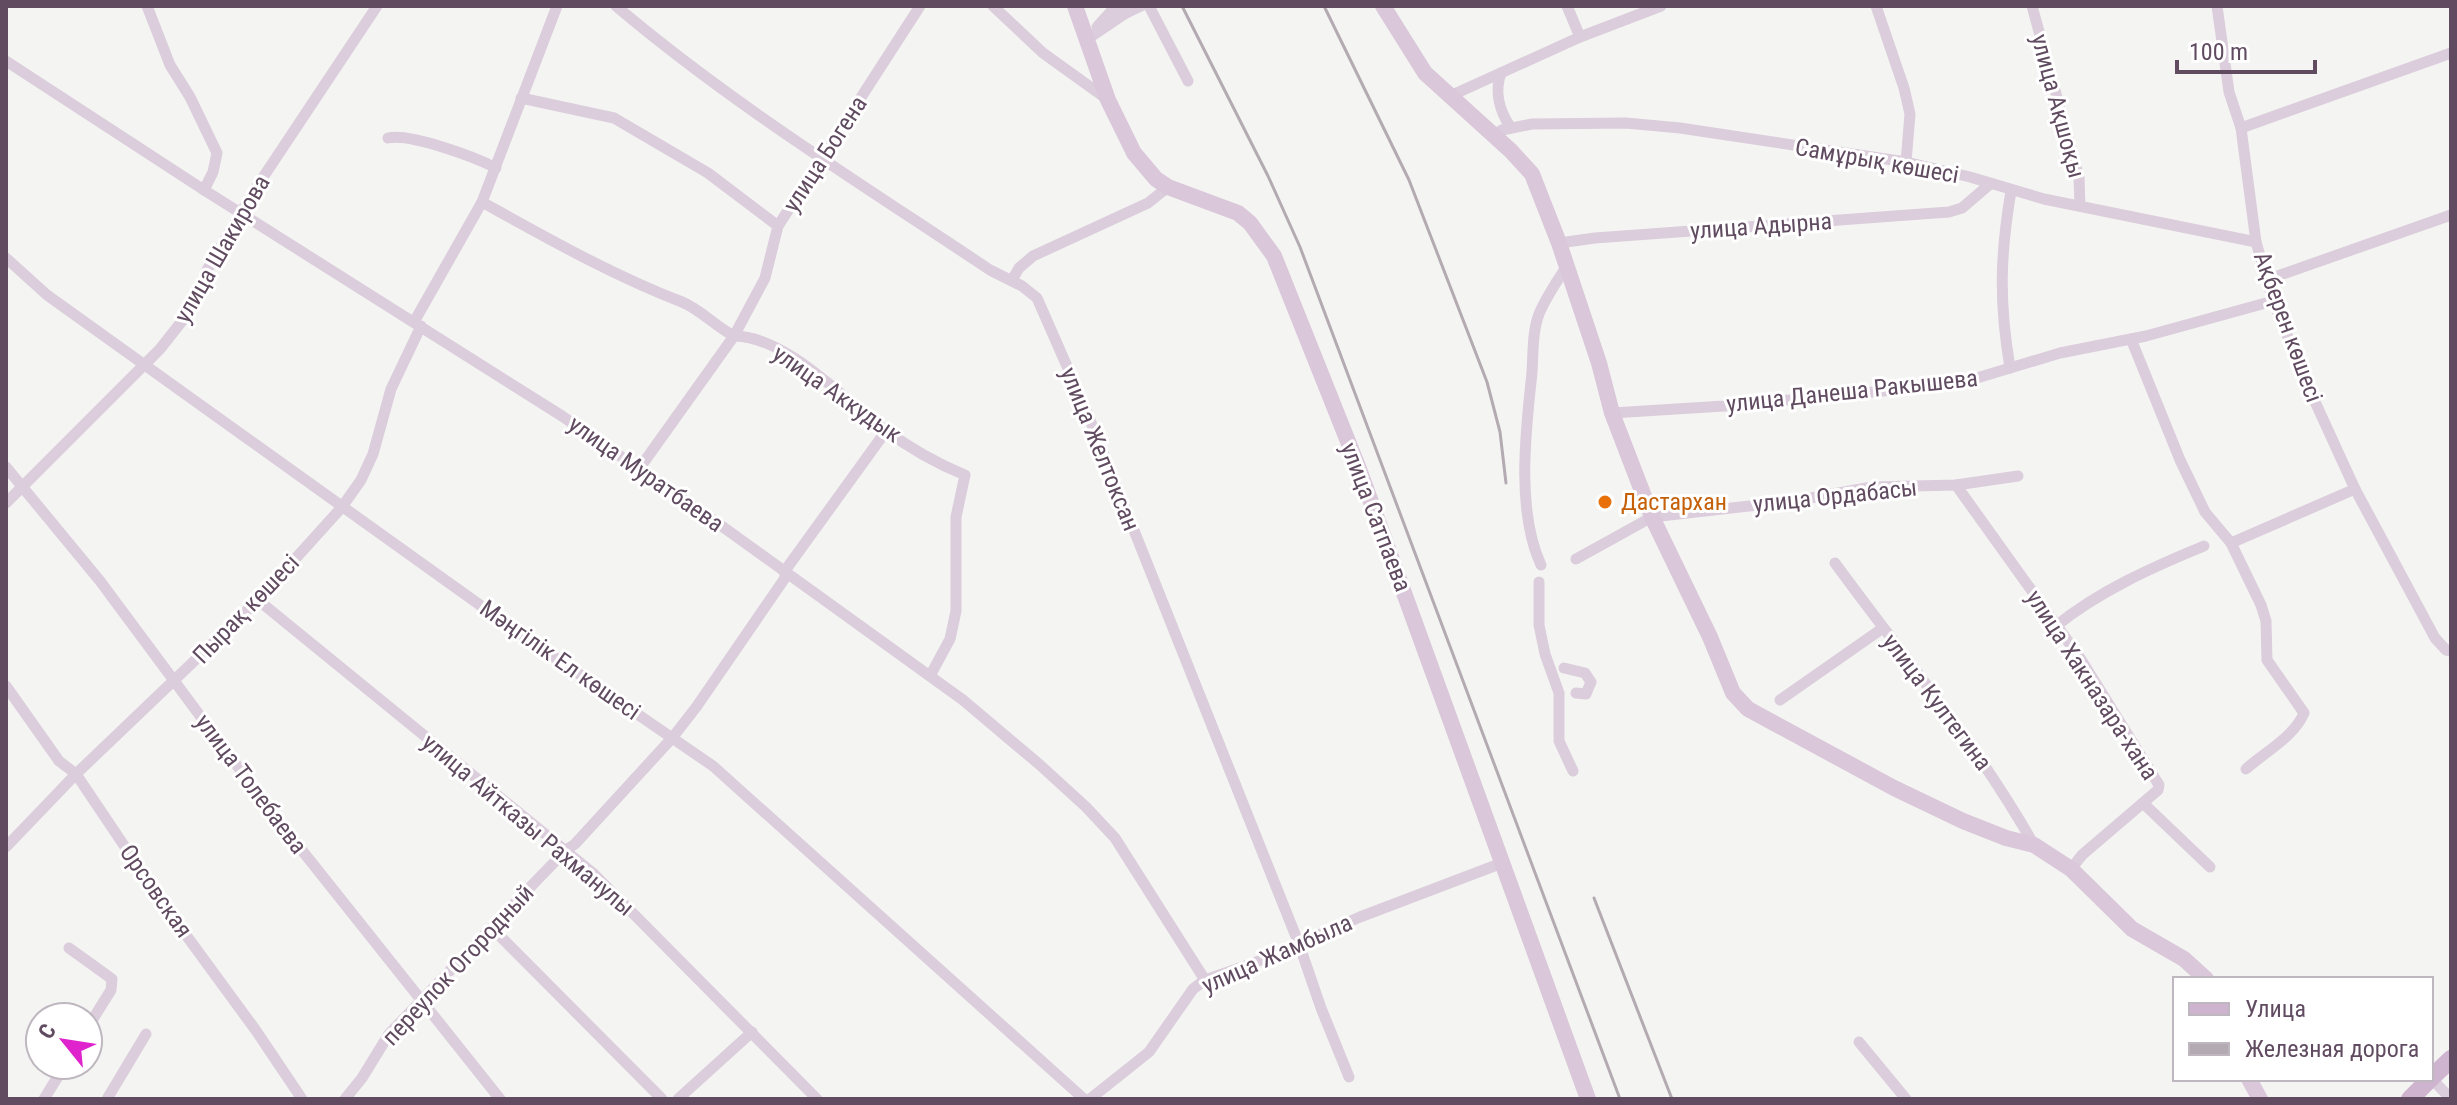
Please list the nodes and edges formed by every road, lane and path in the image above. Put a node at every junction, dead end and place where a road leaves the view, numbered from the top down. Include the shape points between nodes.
1 (147, 6) edge
2 (377, 6) edge
3 (557, 6) edge
4 (616, 6) edge
5 (920, 6) edge
6 (993, 6) edge
7 (1075, 6) edge
8 (1141, 6) edge
9 (1149, 6) edge
10 (1383, 6) edge
11 (1567, 6) edge
12 (1661, 6) edge
13 (1876, 6) edge
14 (2032, 6) edge
15 (2217, 6) edge
16 (1119, 9) edge
17 (1580, 37) junction
18 (1086, 40) junction
19 (2451, 53) edge
20 (6, 61) edge
21 (1501, 73) junction
22 (1188, 81) dead end
23 (1450, 96) junction
24 (521, 98) junction
25 (1108, 100) junction
26 (1511, 128) junction
27 (2241, 128) junction
28 (1494, 135) junction
29 (388, 138) dead end
30 (822, 160) junction
31 (1906, 162) junction
32 (496, 168) junction
33 (1990, 184) junction
34 (1168, 187) junction
35 (204, 190) junction
36 (2011, 191) junction
37 (482, 202) junction
38 (2080, 206) junction
39 (241, 212) junction
40 (2451, 215) edge
41 (778, 226) junction
42 (2256, 242) junction
43 (1559, 243) junction
44 (6, 258) edge
45 (1567, 266) junction
46 (1012, 280) junction
47 (2266, 280) junction
48 (2273, 301) junction
49 (417, 324) junction
50 (734, 336) junction
51 (2131, 339) junction
52 (144, 363) junction
53 (2010, 368) junction
54 (1612, 413) junction
55 (886, 431) junction
56 (6, 467) edge
57 (639, 469) junction
58 (2018, 476) dead end
59 (1956, 485) junction
60 (23, 486) junction
61 (2355, 489) junction
62 (6, 503) edge
63 (342, 507) junction
64 (1652, 517) junction
65 (2231, 543) junction
66 (2204, 546) dead end
67 (1576, 559) dead end
68 (1835, 563) dead end
69 (1541, 565) dead end
70 (785, 574) junction
71 (1539, 582) dead end
72 (258, 600) junction
73 (2056, 626) junction
74 (1883, 628) junction
75 (2451, 651) edge
76 (1564, 668) dead end
77 (930, 676) junction
78 (174, 682) junction
79 (6, 686) edge
80 (1576, 693) dead end
81 (1780, 700) dead end
82 (673, 737) junction
83 (2246, 769) dead end
84 (1573, 771) dead end
85 (76, 774) junction
86 (2143, 803) junction
87 (2034, 845) junction
88 (6, 847) edge
89 (566, 850) junction
90 (1502, 863) junction
91 (2210, 867) dead end
92 (2071, 869) junction
93 (492, 928) junction
94 (1299, 944) junction
95 (69, 948) dead end
96 (2204, 977) edge
97 (1205, 980) junction
98 (422, 1000) junction
99 (104, 1001) edge
100 (752, 1032) junction
101 (146, 1034) dead end
102 (1859, 1042) dead end
103 (2451, 1059) edge
104 (2433, 1075) edge
105 (1349, 1077) dead end
106 (55, 1081) edge
107 (2250, 1081) edge
108 (2427, 1081) edge
109 (2433, 1081) edge
110 (44, 1099) edge
111 (107, 1099) edge
112 (302, 1099) edge
113 (345, 1099) edge
114 (500, 1099) edge
115 (662, 1099) edge
116 (678, 1099) edge
117 (817, 1099) edge
118 (1087, 1099) edge
119 (1588, 1099) edge
120 (1906, 1099) edge
121 (2260, 1099) edge
122 (2410, 1099) edge
123 (2451, 1099) edge

1 - 35 street via 170,65 217,153
2 - 39 street, улица Шакирова
3 - 24 street, Пырақ көшесі
4 - 30 street, улица Желтоксан via 712,84
5 - 30 street, улица Богена
6 - 25 street via 1043,53
7 - 18 street, улица Сатпаева
8 - 16 street
9 - 22 street
10 - 23 street via 1425,73
11 - 17 street
12 - 17 street
13 - 31 street via 1910,114
14 - 38 street, улица Ақшоқы via 2068,129
15 - 27 street, Ақберен көшесі via 2229,92
16 - 18 street
17 - 21 street
18 - 25 street, улица Сатпаева
19 - 27 street
20 - 35 street, улица Муратбаева
21 - 23 street
21 - 26 street via 1499,101
23 - 28 street
24 - 32 street, Пырақ көшесі
24 - 41 street via 614,118 708,173
25 - 34 street, улица Сатпаева via 1134,153
26 - 28 street, Самұрық көшесі
26 - 31 street, Самұрық көшесі via 1626,123
27 - 42 street, Ақберен көшесі
28 - 43 street via 1532,174
29 - 32 street via 437,146
30 - 41 street, улица Богена
30 - 46 street, улица Желтоксан
31 - 33 street, Самұрық көшесі
32 - 37 street, Пырақ көшесі
33 - 36 street, Самұрық көшесі
33 - 43 street, улица Адырна via 1962,208 1949,212
34 - 46 street via 1148,203 1033,256
34 - 90 street, улица Сатпаева via 1238,213 1274,256 1359,469
35 - 39 street, улица Муратбаева
36 - 38 street, Самұрық көшесі
36 - 53 street via 2000,283
37 - 49 street, Пырақ көшесі
37 - 50 street, улица Аккудык via 580,256 683,302
38 - 42 street, Самұрық көшесі
39 - 49 street, улица Муратбаева
39 - 52 street, улица Шакирова via 190,311
40 - 47 street
41 - 50 street, улица Богена via 765,278
42 - 47 street, Ақберен көшесі
43 - 45 street
44 - 52 street, Мәңгілік Ел көшесі via 47,295
45 - 54 street
45 - 69 street via 1538,316 1526,411 1527,522
46 - 94 street, улица Желтоксан via 1037,298 1084,405
47 - 48 street, Ақберен көшесі
48 - 51 street, улица Данеша Ракышева
48 - 61 street, Ақберен көшесі
49 - 57 street, улица Муратбаева
49 - 63 street, Пырақ көшесі via 373,454
50 - 55 street, улица Аккудык via 782,351
50 - 57 street, улица Богена
51 - 53 street, улица Данеша Ракышева
51 - 65 street via 2205,512
52 - 60 street, улица Шакирова
52 - 63 street, Мәңгілік Ел көшесі
53 - 54 street, улица Данеша Ракышева via 1957,384
54 - 64 street
55 - 70 street, переулок Огородный
55 - 77 street, улица Аккудык via 965,475 956,517 956,611 950,639
56 - 60 street, улица Толебаева
57 - 70 street, улица Муратбаева
58 - 59 street, улица Ордабасы
59 - 64 street, улица Ордабасы via 1872,487
59 - 73 street, улица Хакназара-хана
60 - 62 street, улица Шакирова
60 - 78 street, улица Толебаева
61 - 65 street
61 - 75 street, Ақберен көшесі via 2435,638
63 - 72 street, Пырақ көшесі
63 - 82 street, Мәңгілік Ел көшесі
64 - 67 street
64 - 87 street via 1733,693 1748,709 1963,821
65 - 83 street via 2264,613 2267,660 2304,713
66 - 73 street via 2078,608
68 - 74 street, улица Култегина
70 - 77 street, улица Муратбаева
70 - 82 street, переулок Огородный
71 - 84 street via 1539,625 1559,693 1559,741
72 - 78 street, Пырақ көшесі
72 - 89 street, улица Айтказы Рахманулы
73 - 86 street, улица Хакназара-хана via 2159,785
74 - 81 street
74 - 87 street, улица Култегина via 1952,716
76 - 80 street via 1585,673 1591,682 1586,694
77 - 97 street, улица Муратбаева via 1008,737 1115,838
78 - 85 street, Пырақ көшесі
78 - 98 street, улица Толебаева
79 - 85 street, Орсовская via 59,761
82 - 89 street, переулок Огородный
82 - 118 street, Мәңгілік Ел көшесі via 755,802
85 - 88 street, Пырақ көшесі
85 - 112 street, Орсовская
86 - 91 street
86 - 92 street, улица Хакназара-хана
87 - 92 street
89 - 93 street, переулок Огородный
89 - 100 street, улица Айтказы Рахманулы
90 - 94 street, улица Жамбыла
90 - 119 street, улица Сатпаева
92 - 96 street via 2132,929
93 - 98 street, переулок Огородный
93 - 115 street
94 - 97 street, улица Жамбыла
94 - 105 street, улица Желтоксан
95 - 99 street via 112,979
97 - 118 street, улица Жамбыла via 1149,1052
98 - 113 street, переулок Огородный via 389,1034
98 - 114 street, улица Толебаева
100 - 116 street
100 - 117 street, улица Айтказы Рахманулы
101 - 111 street
102 - 120 street
103 - 104 main road
106 - 110 street
107 - 121 street
108 - 122 main road
109 - 123 street

